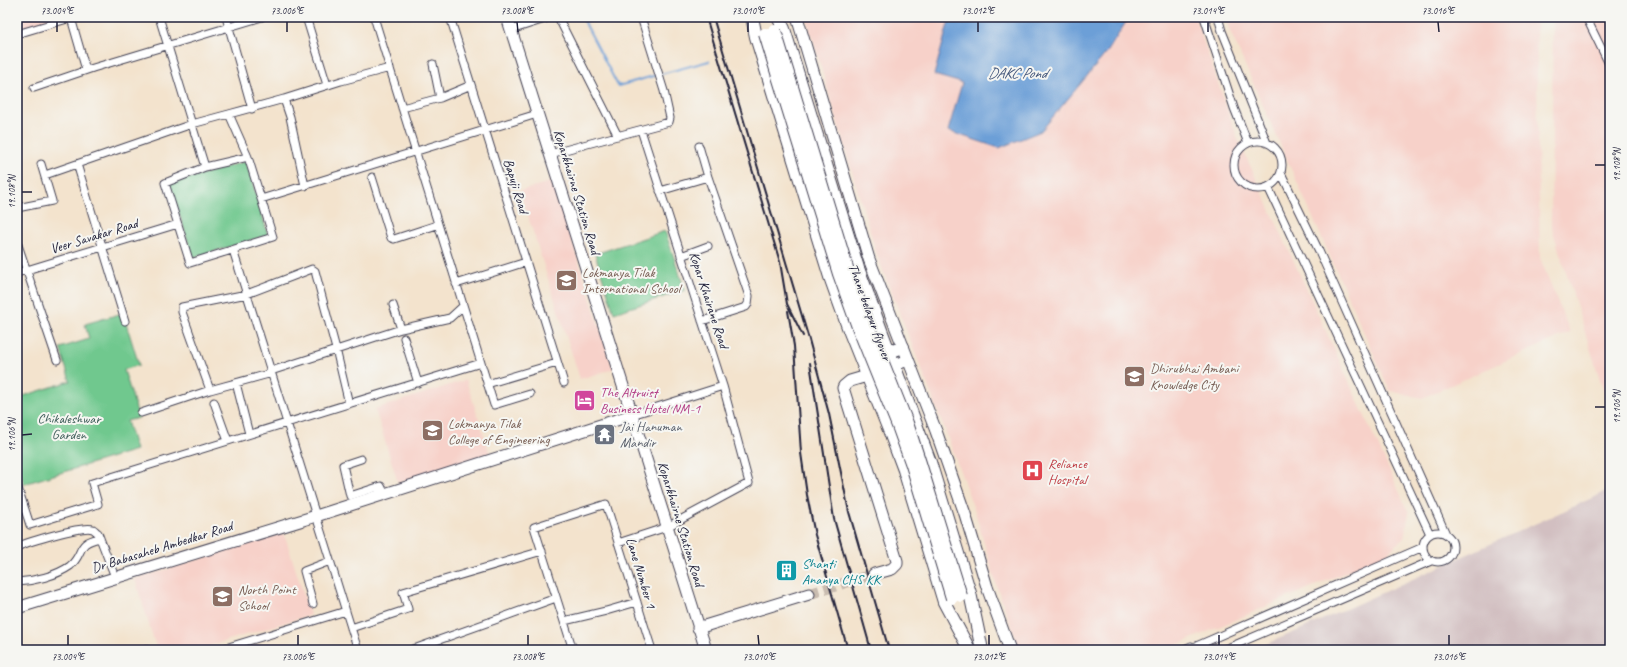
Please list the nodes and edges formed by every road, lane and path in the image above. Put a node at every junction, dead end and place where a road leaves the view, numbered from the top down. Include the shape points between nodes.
1 (73, 17) edge
2 (159, 17) edge
3 (226, 17) edge
4 (262, 17) edge
5 (306, 17) edge
6 (374, 17) edge
7 (450, 17) edge
8 (507, 17) edge
9 (550, 17) edge
10 (558, 17) edge
11 (641, 17) edge
12 (752, 17) edge
13 (759, 17) edge
14 (770, 17) edge
15 (778, 17) edge
16 (797, 17) edge
17 (1204, 17) edge
18 (1218, 17) edge
19 (1586, 17) edge
20 (228, 26) junction
21 (510, 30) junction
22 (770, 33) junction
23 (17, 34) edge
24 (168, 46) junction
25 (433, 64) dead end
26 (1610, 66) edge
27 (390, 68) junction
28 (86, 70) junction
29 (471, 85) junction
30 (327, 86) junction
31 (34, 88) dead end
32 (440, 98) junction
33 (284, 99) junction
34 (402, 108) junction
35 (252, 109) junction
36 (229, 114) junction
37 (537, 114) junction
38 (192, 124) junction
39 (485, 130) junction
40 (641, 130) junction
41 (618, 136) junction
42 (1248, 143) junction
43 (1267, 143) junction
44 (699, 146) dead end
45 (415, 152) junction
46 (550, 154) junction
47 (248, 157) junction
48 (41, 164) dead end
49 (77, 164) junction
50 (205, 167) junction
51 (1281, 173) junction
52 (45, 175) junction
53 (372, 177) dead end
54 (708, 177) junction
55 (305, 186) junction
56 (1268, 187) junction
57 (660, 191) junction
58 (261, 199) junction
59 (17, 208) edge
60 (178, 224) junction
61 (437, 225) junction
62 (17, 242) edge
63 (708, 246) dead end
64 (102, 247) junction
65 (233, 250) junction
66 (681, 256) junction
67 (526, 262) junction
68 (26, 271) junction
69 (17, 273) edge
70 (456, 284) junction
71 (247, 294) junction
72 (393, 305) dead end
73 (463, 306) junction
74 (125, 321) dead end
75 (702, 321) junction
76 (401, 329) junction
77 (404, 338) dead end
78 (903, 347) junction
79 (336, 349) junction
80 (889, 352) junction
81 (57, 360) dead end
82 (908, 360) junction
83 (557, 363) junction
84 (862, 363) junction
85 (481, 364) junction
86 (894, 365) junction
87 (271, 372) junction
88 (867, 376) junction
89 (236, 383) junction
90 (418, 383) junction
91 (564, 383) dead end
92 (487, 384) junction
93 (723, 386) junction
94 (210, 390) junction
95 (530, 394) dead end
96 (214, 402) dead end
97 (349, 404) junction
98 (141, 413) dead end
99 (632, 415) junction
100 (287, 423) junction
101 (250, 434) junction
102 (228, 441) junction
103 (361, 459) dead end
104 (17, 485) edge
105 (351, 501) junction
106 (316, 516) junction
107 (667, 527) junction
108 (1430, 534) junction
109 (1446, 534) junction
110 (100, 538) junction
111 (618, 543) junction
112 (17, 547) edge
113 (1423, 547) junction
114 (542, 551) junction
115 (330, 561) junction
116 (1431, 562) junction
117 (874, 574) tunnel mouth
118 (115, 577) junction
119 (17, 582) edge
120 (808, 594) tunnel mouth
121 (957, 597) junction
122 (556, 598) junction
123 (637, 602) junction
124 (313, 604) dead end
125 (17, 608) edge
126 (346, 611) junction
127 (564, 621) junction
128 (351, 628) junction
129 (698, 628) junction
130 (982, 648) edge
131 (1196, 649) edge
132 (219, 650) edge
133 (358, 650) edge
134 (411, 650) edge
135 (573, 650) edge
136 (652, 650) edge
137 (706, 650) edge
138 (969, 650) edge
139 (1010, 650) edge
140 (1182, 650) edge
141 (1223, 650) edge

1 - 23 street
1 - 28 street
2 - 24 street
3 - 20 street
4 - 20 street
5 - 30 street
6 - 27 street
7 - 29 street, Bapuji Road
8 - 21 street, Koparkhairne Station Road
9 - 21 street
10 - 41 street
11 - 40 street via 670,118 669,122
12 - 84 main road via 830,277
13 - 22 main road
14 - 22 main road
15 - 80 main road via 784,29 858,268
16 - 78 street via 869,259
17 - 42 street
18 - 43 street
19 - 26 street
20 - 24 street
20 - 35 street
21 - 37 street, Koparkhairne Station Road
22 - 121 main road, Thane belapur flyover, bridge via 839,274 898,426
24 - 28 street
24 - 38 street
25 - 32 street
27 - 30 street
27 - 34 street
28 - 31 street
29 - 32 street
29 - 39 street, Bapuji Road
30 - 33 street
32 - 34 street
33 - 35 street
33 - 55 street
34 - 45 street
35 - 36 street
36 - 38 street
36 - 47 street
37 - 39 street
37 - 46 street, Koparkhairne Station Road
38 - 49 street
38 - 50 street
39 - 45 street
39 - 67 street, Bapuji Road
40 - 41 street
40 - 57 street, Kopar Khairane Road
41 - 46 street
42 - 43 street
42 - 56 street via 1237,153 1234,160 1236,173 1249,187
43 - 51 street via 1281,158
44 - 54 street
45 - 55 street
45 - 61 street
46 - 99 street, Koparkhairne Station Road
47 - 50 street
47 - 58 street
48 - 52 street
49 - 52 street
49 - 64 street
50 - 60 street via 165,183
51 - 56 street
51 - 109 street via 1319,251
52 - 59 street via 52,201
53 - 61 street via 391,238
54 - 57 street
54 - 75 street via 749,300 746,307
55 - 58 street
56 - 108 street
57 - 66 street, Kopar Khairane Road
58 - 65 street via 273,237
60 - 64 street, Veer Savakar Road
60 - 65 street via 190,263
61 - 70 street
62 - 68 street
63 - 66 street
64 - 68 street, Veer Savakar Road
64 - 74 street
65 - 71 street
66 - 75 street, Kopar Khairane Road
67 - 70 street
67 - 83 street, Bapuji Road
68 - 69 street, Veer Savakar Road
68 - 81 street
70 - 73 street
71 - 79 street via 309,269 314,270
71 - 87 street
71 - 94 street via 182,307
72 - 76 street
73 - 76 street via 450,318
73 - 85 street
75 - 93 street, Kopar Khairane Road
76 - 79 street
77 - 90 street
78 - 80 main road
78 - 82 street
79 - 87 street
79 - 97 street
80 - 84 main road
80 - 86 main road
82 - 86 street
82 - 139 street via 936,431
83 - 91 street, Bapuji Road
83 - 92 street
84 - 88 main road
85 - 90 street
85 - 92 street
86 - 88 street
86 - 130 main road via 930,462 970,593
87 - 89 street
87 - 100 street
88 - 117 street via 850,381 843,388 897,561 892,569
88 - 138 main road via 904,470 944,602
89 - 94 street
89 - 101 street
90 - 97 street
92 - 95 street via 494,405
93 - 99 street
93 - 107 street, Kopar Khairane Road via 749,483
94 - 98 street
96 - 102 street
97 - 100 street
99 - 105 street, Dr Babasaheb Ambedkar Road via 385,494
99 - 107 street, Koparkhairne Station Road
100 - 101 street
100 - 106 street
101 - 102 street
102 - 104 street via 92,483 98,504 30,525
103 - 105 street via 343,465
105 - 106 street, Dr Babasaheb Ambedkar Road
106 - 115 street
106 - 118 street, Dr Babasaheb Ambedkar Road
107 - 111 street
107 - 129 street, Koparkhairne Station Road
108 - 109 street
108 - 113 street
109 - 116 street via 1453,543 1452,553 1441,562
110 - 112 street via 92,529 80,529
110 - 118 street
110 - 119 street via 90,540 82,546 70,566 33,581
111 - 114 street, Lane Number 1 via 606,504 534,527
111 - 123 street, Lane Number 1
113 - 116 street
113 - 131 street
114 - 122 street
114 - 128 street via 403,592 408,609
115 - 124 street via 304,570
115 - 126 street
116 - 141 street
118 - 125 street, Dr Babasaheb Ambedkar Road
120 - 129 street
121 - 130 main road
121 - 138 main road
122 - 127 street
122 - 134 street
123 - 127 street
123 - 136 street, Lane Number 1
126 - 128 street
126 - 132 street
127 - 135 street
128 - 133 street
129 - 137 street, Koparkhairne Station Road
131 - 140 street via 1187,647

